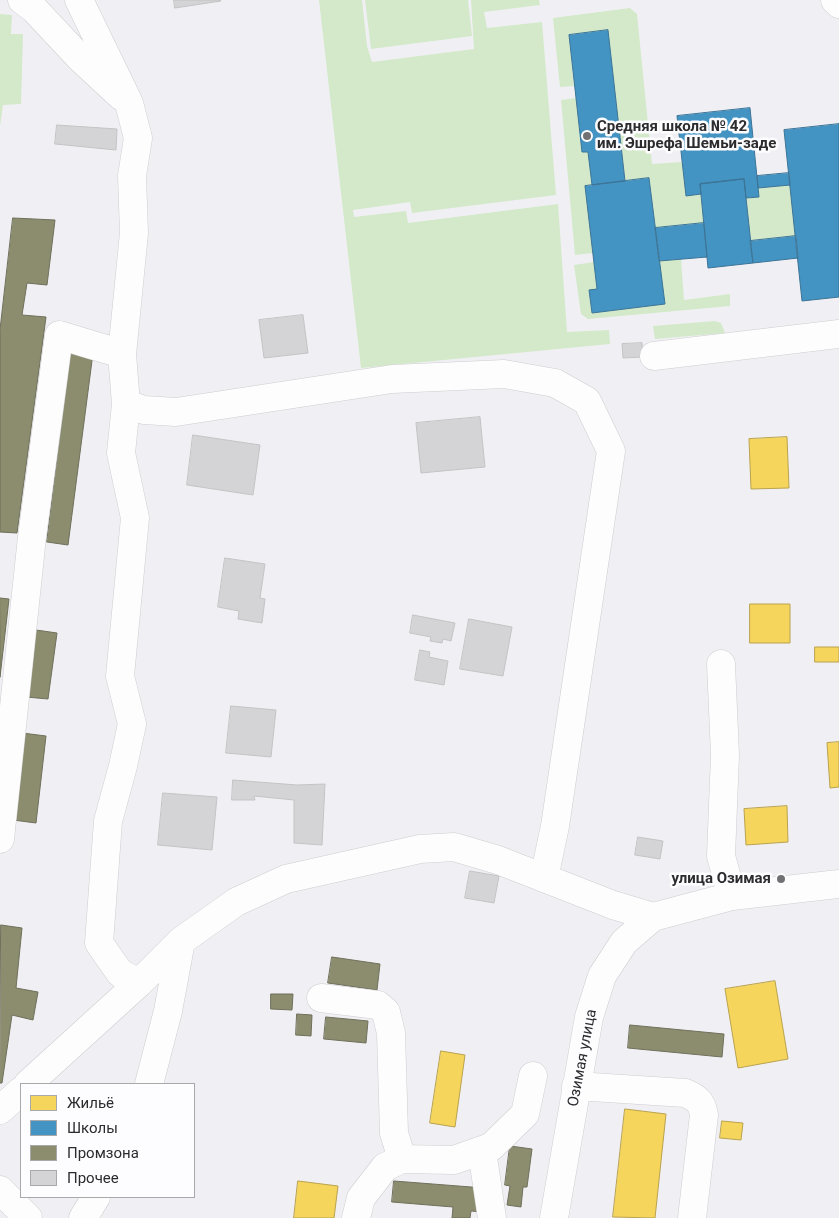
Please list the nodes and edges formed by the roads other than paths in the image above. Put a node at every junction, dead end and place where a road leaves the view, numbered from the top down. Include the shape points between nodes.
1 (22, 0) edge
2 (80, 0) edge
3 (835, 0) edge
4 (839, 4) edge
5 (129, 103) junction
6 (839, 334) edge
7 (122, 354) junction
8 (654, 356) dead end
9 (126, 404) junction
10 (721, 664) dead end
11 (0, 839) edge
12 (544, 878) junction
13 (839, 884) edge
14 (732, 896) junction
15 (652, 917) junction
16 (181, 941) junction
17 (140, 983) junction
18 (321, 998) dead end
19 (533, 1076) dead end
20 (29, 1083) edge
21 (149, 1083) edge
22 (576, 1086) junction
23 (20, 1091) edge
24 (0, 1110) edge
25 (482, 1151) junction
26 (402, 1159) junction
27 (0, 1190) edge
28 (95, 1198) edge
29 (28, 1218) edge
30 (83, 1218) edge
31 (356, 1218) edge
32 (492, 1218) edge
33 (554, 1218) edge
34 (692, 1218) edge

1 - 5 street
2 - 5 street
3 - 4 street
5 - 7 street via 138,138 132,176 134,233
6 - 8 street
7 - 9 street
7 - 11 street via 59,335 32,538
9 - 12 street via 144,410 176,412 392,379 504,374 555,383 587,401 611,451 555,826
9 - 17 street via 122,453 135,518 120,676 132,724 108,821 99,943 120,973
10 - 14 street via 725,755 721,856
12 - 15 street
12 - 16 street via 454,847 420,849 286,879 236,902
13 - 14 street
14 - 15 street
15 - 22 street, Озимая улица via 624,942 602,976 589,1017
16 - 17 street
16 - 21 street via 168,1011
17 - 20 street
18 - 26 street via 378,1005 386,1012 391,1033 394,1133
19 - 25 street via 525,1114 491,1147
22 - 33 street, Озимая улица
22 - 34 street via 685,1093 702,1104 704,1115
23 - 24 street
25 - 26 street via 454,1160
25 - 32 street
26 - 31 street via 385,1167 371,1183 361,1198
27 - 29 street
28 - 30 street

